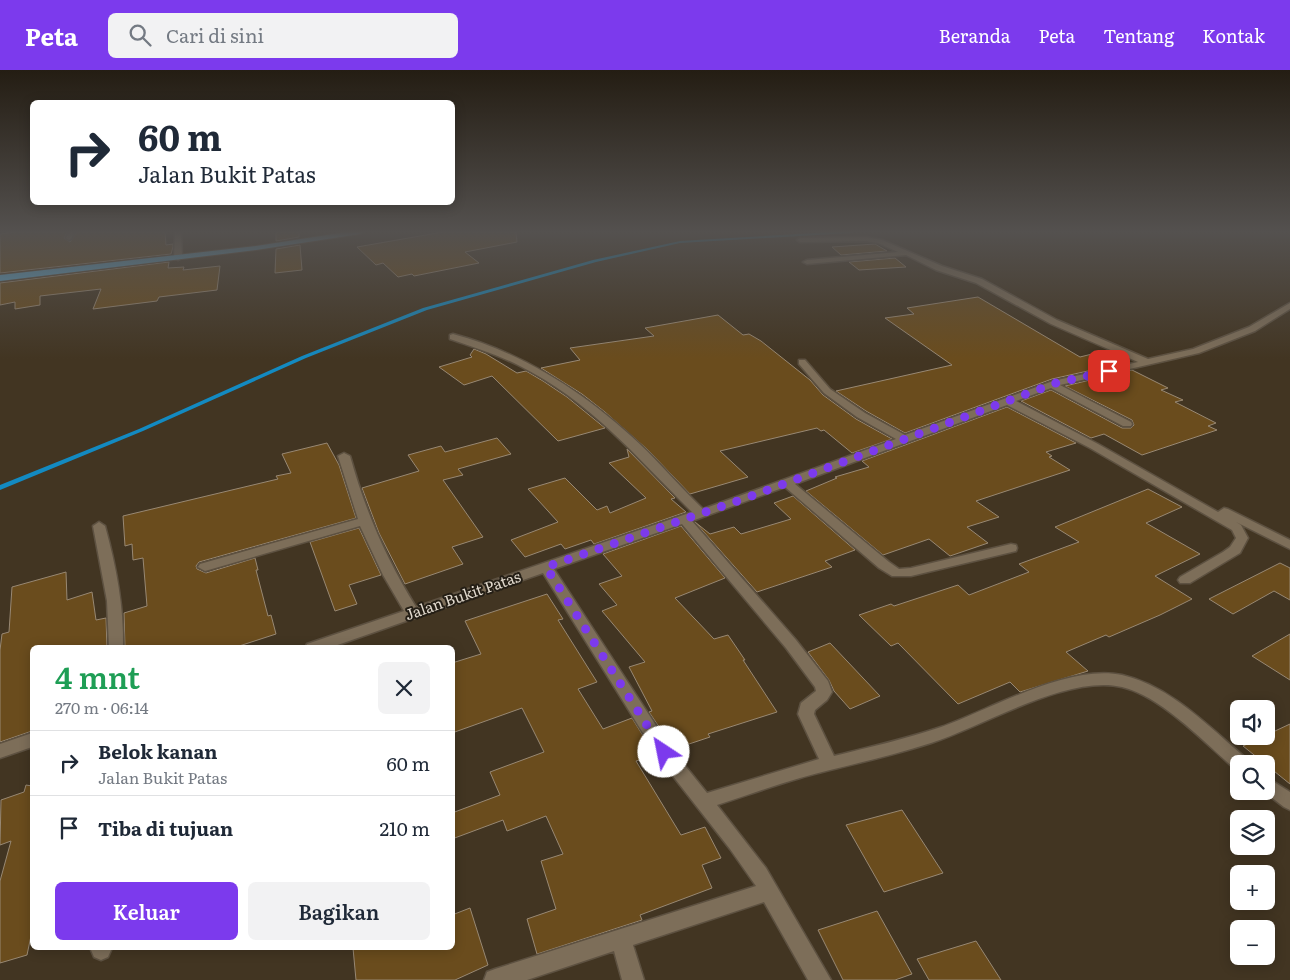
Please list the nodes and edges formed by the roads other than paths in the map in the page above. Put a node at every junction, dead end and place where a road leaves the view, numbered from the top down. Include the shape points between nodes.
1 (31, 274) edge
2 (962, 274) edge
3 (0, 278) edge
4 (1290, 305) edge
5 (453, 337) dead end
6 (802, 362) dead end
7 (1149, 363) junction
8 (1052, 385) junction
9 (1008, 401) junction
10 (1127, 424) dead end
11 (906, 440) junction
12 (344, 456) dead end
13 (787, 483) junction
14 (1204, 508) junction
15 (700, 513) junction
16 (684, 519) junction
17 (363, 521) junction
18 (99, 526) dead end
19 (1290, 545) edge
20 (1011, 548) dead end
21 (204, 567) dead end
22 (546, 567) junction
23 (1184, 580) dead end
24 (412, 613) junction
25 (116, 645) edge
26 (321, 645) edge
27 (30, 741) edge
28 (0, 751) edge
29 (1230, 755) edge
30 (830, 764) junction
31 (1275, 791) edge
32 (704, 801) junction
33 (1290, 802) edge
34 (769, 891) junction
35 (621, 940) junction
36 (495, 980) edge
37 (633, 980) edge
38 (820, 980) edge

1 - 3 highway
2 - 7 street via 1063,326
4 - 7 street, Jalan Bukit Patas via 1252,329
5 - 15 street via 516,360 579,400 642,453
6 - 11 street via 827,391 860,415
7 - 8 street, Jalan Bukit Patas
8 - 9 street, Jalan Bukit Patas
8 - 10 street
9 - 11 street, Jalan Bukit Patas
9 - 14 street
11 - 13 street, Jalan Bukit Patas
12 - 17 street
13 - 15 street, Jalan Bukit Patas
13 - 20 street via 894,572 918,571
14 - 19 street via 1239,518
14 - 23 street via 1232,524 1242,538 1235,550
15 - 16 street, Jalan Bukit Patas
16 - 22 street, Jalan Bukit Patas
16 - 30 street via 822,685 824,692 807,707 806,714
17 - 21 street
17 - 24 street
18 - 25 street via 110,572
22 - 24 street, Jalan Bukit Patas
22 - 32 street via 664,752
24 - 26 street, Jalan Bukit Patas
27 - 28 street
29 - 30 street via 1151,692 1111,679 1060,687 949,731
30 - 32 street
31 - 33 street
32 - 34 street
34 - 35 street
34 - 38 street
35 - 36 street
35 - 37 street

